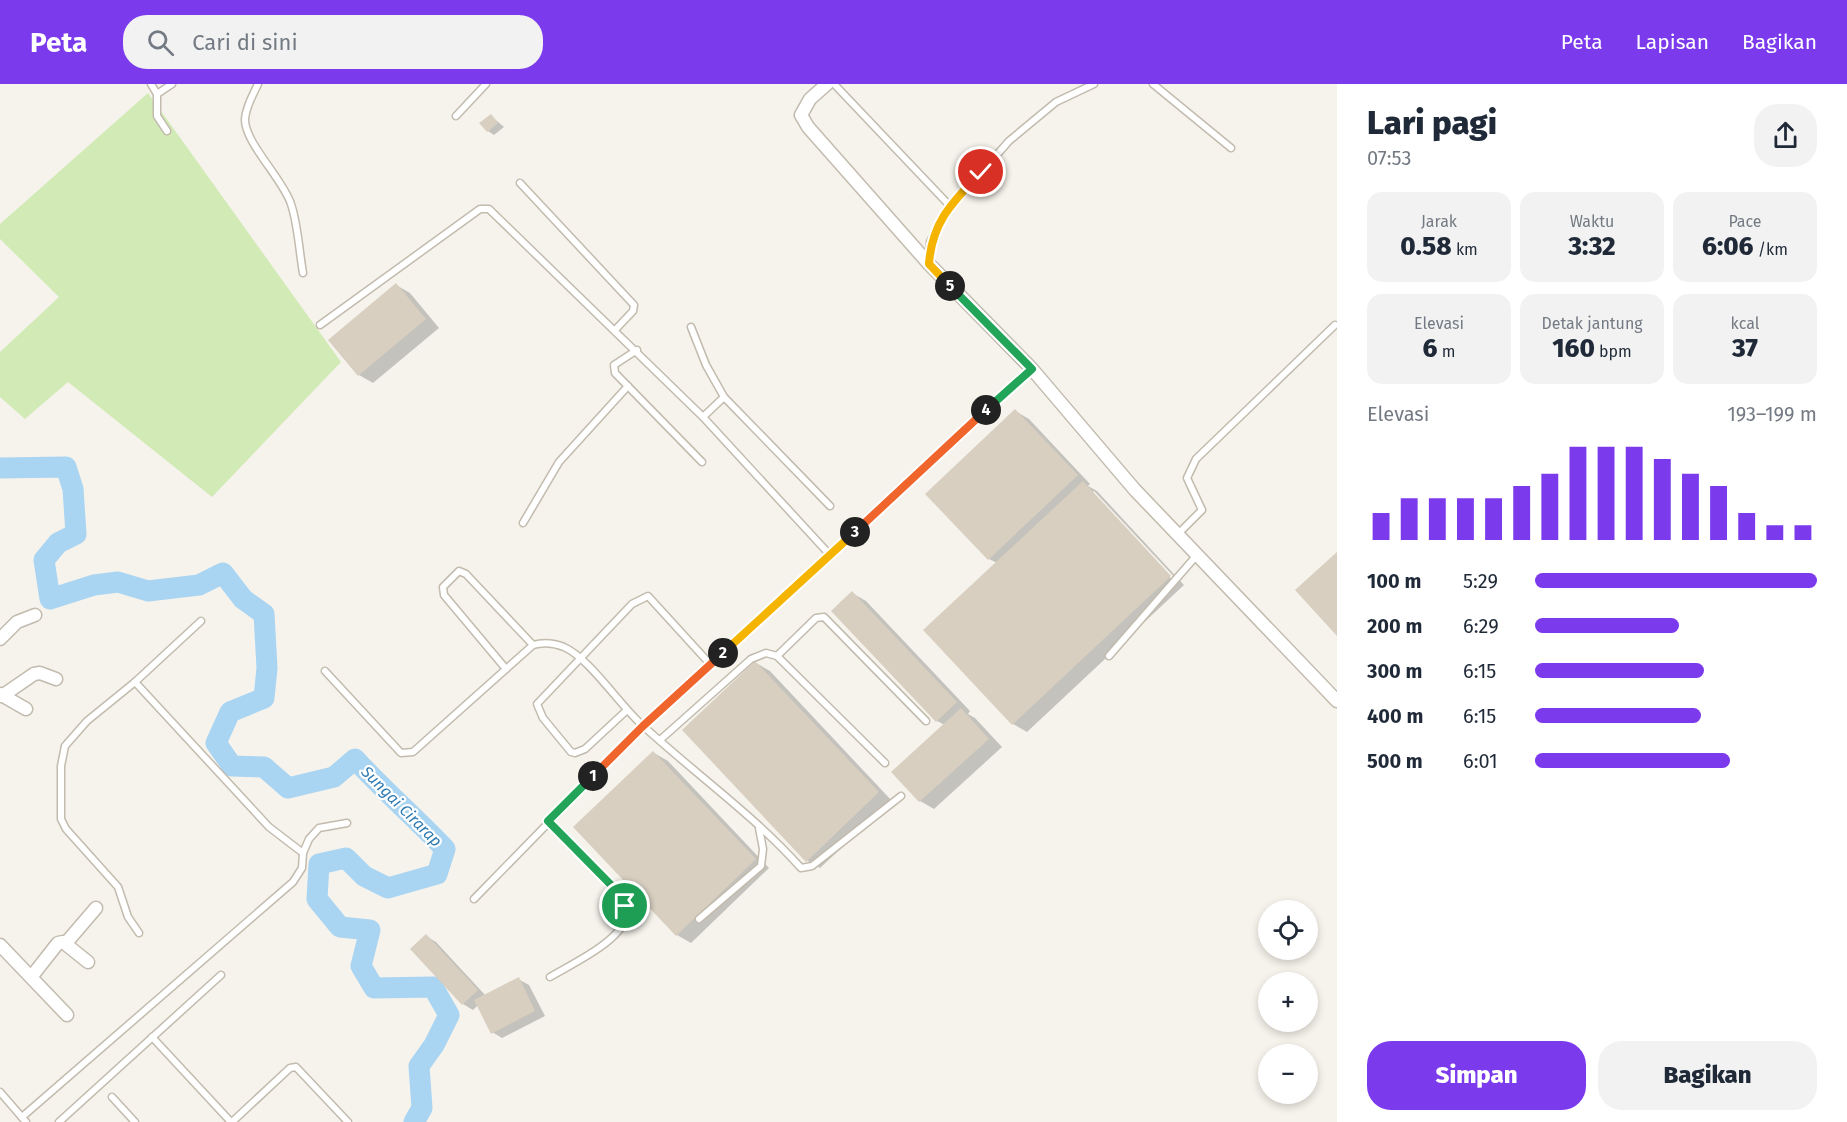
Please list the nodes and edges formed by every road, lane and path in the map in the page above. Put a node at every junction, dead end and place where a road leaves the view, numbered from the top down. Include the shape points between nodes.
1 (151, 84) edge
2 (172, 84) edge
3 (258, 84) edge
4 (486, 84) edge
5 (828, 84) edge
6 (834, 84) edge
7 (1094, 84) edge
8 (1153, 84) edge
9 (157, 94) junction
10 (456, 116) dead end
11 (167, 131) dead end
12 (1231, 148) dead end
13 (520, 183) dead end
14 (950, 206) junction
15 (929, 264) junction
16 (303, 273) dead end
17 (1335, 325) dead end
18 (320, 326) dead end
19 (691, 327) dead end
20 (615, 330) junction
21 (637, 350) junction
22 (1032, 369) junction
23 (628, 386) junction
24 (723, 397) junction
25 (703, 417) junction
26 (702, 462) dead end
27 (830, 506) dead end
28 (524, 523) dead end
29 (1178, 534) junction
30 (830, 555) junction
31 (1198, 555) junction
32 (35, 615) dead end
33 (201, 621) dead end
34 (0, 639) edge
35 (533, 645) junction
36 (777, 656) junction
37 (1109, 656) dead end
38 (579, 658) junction
39 (710, 664) junction
40 (506, 669) junction
41 (325, 671) dead end
42 (56, 679) dead end
43 (135, 682) junction
44 (1, 695) edge
45 (1337, 701) edge
46 (26, 710) dead end
47 (627, 710) junction
48 (926, 721) dead end
49 (643, 726) junction
50 (660, 740) junction
51 (885, 763) dead end
52 (901, 796) dead end
53 (548, 821) junction
54 (347, 823) dead end
55 (759, 828) junction
56 (303, 853) junction
57 (474, 900) dead end
58 (96, 908) dead end
59 (699, 919) dead end
60 (139, 933) dead end
61 (66, 943) junction
62 (0, 945) edge
63 (88, 962) dead end
64 (221, 975) dead end
65 (32, 976) junction
66 (550, 977) dead end
67 (67, 1015) dead end
68 (152, 1037) junction
69 (0, 1092) edge
70 (112, 1097) dead end
71 (24, 1120) edge
72 (59, 1122) edge
73 (135, 1122) edge
74 (231, 1122) edge
75 (348, 1122) edge

1 - 9 lane
2 - 9 lane
3 - 16 lane via 245,122 292,205
4 - 10 lane
5 - 15 street via 803,107 801,115 807,127
6 - 14 lane
7 - 14 lane via 1056,102 1034,118
8 - 12 lane
9 - 11 lane via 157,116
13 - 20 lane via 634,305
14 - 15 lane via 930,242
15 - 22 street
17 - 29 lane via 1196,459 1187,478 1202,510
18 - 20 lane via 480,209 489,209
19 - 24 lane
20 - 21 lane
21 - 23 lane via 613,369
21 - 25 lane
22 - 29 street via 1135,490
22 - 30 lane
23 - 26 lane
23 - 28 lane via 558,462
24 - 25 lane
24 - 27 lane
25 - 30 lane
29 - 31 street
30 - 39 lane
31 - 37 lane
31 - 45 street
32 - 34 street via 17,622
33 - 43 lane
35 - 38 lane via 542,642 558,646
35 - 40 lane
35 - 40 lane via 466,574 459,571 451,576 443,587 444,595
36 - 48 lane via 816,618 824,617
36 - 50 lane via 766,653 751,659
36 - 51 lane
38 - 39 lane via 632,604 648,596
38 - 47 lane
38 - 47 lane via 537,704 539,713 571,752 585,749
39 - 49 lane
40 - 41 lane via 407,754 401,753
42 - 44 street via 34,674
43 - 56 lane via 269,827
43 - 60 lane via 87,721 65,746 61,819 118,887 128,917
44 - 46 street
47 - 49 lane
49 - 50 lane
49 - 53 lane
50 - 55 lane
52 - 55 lane via 807,869 801,868
53 - 57 lane
53 - 66 lane via 619,893 625,906 625,920 617,931
54 - 56 lane via 319,828
55 - 59 lane via 761,866
56 - 71 lane via 302,868 293,882
58 - 61 street
61 - 63 street
61 - 65 street via 58,944
62 - 65 street
64 - 68 lane
65 - 67 street
68 - 72 lane
68 - 74 lane
69 - 71 lane
70 - 73 lane
74 - 75 lane via 290,1068 296,1067

